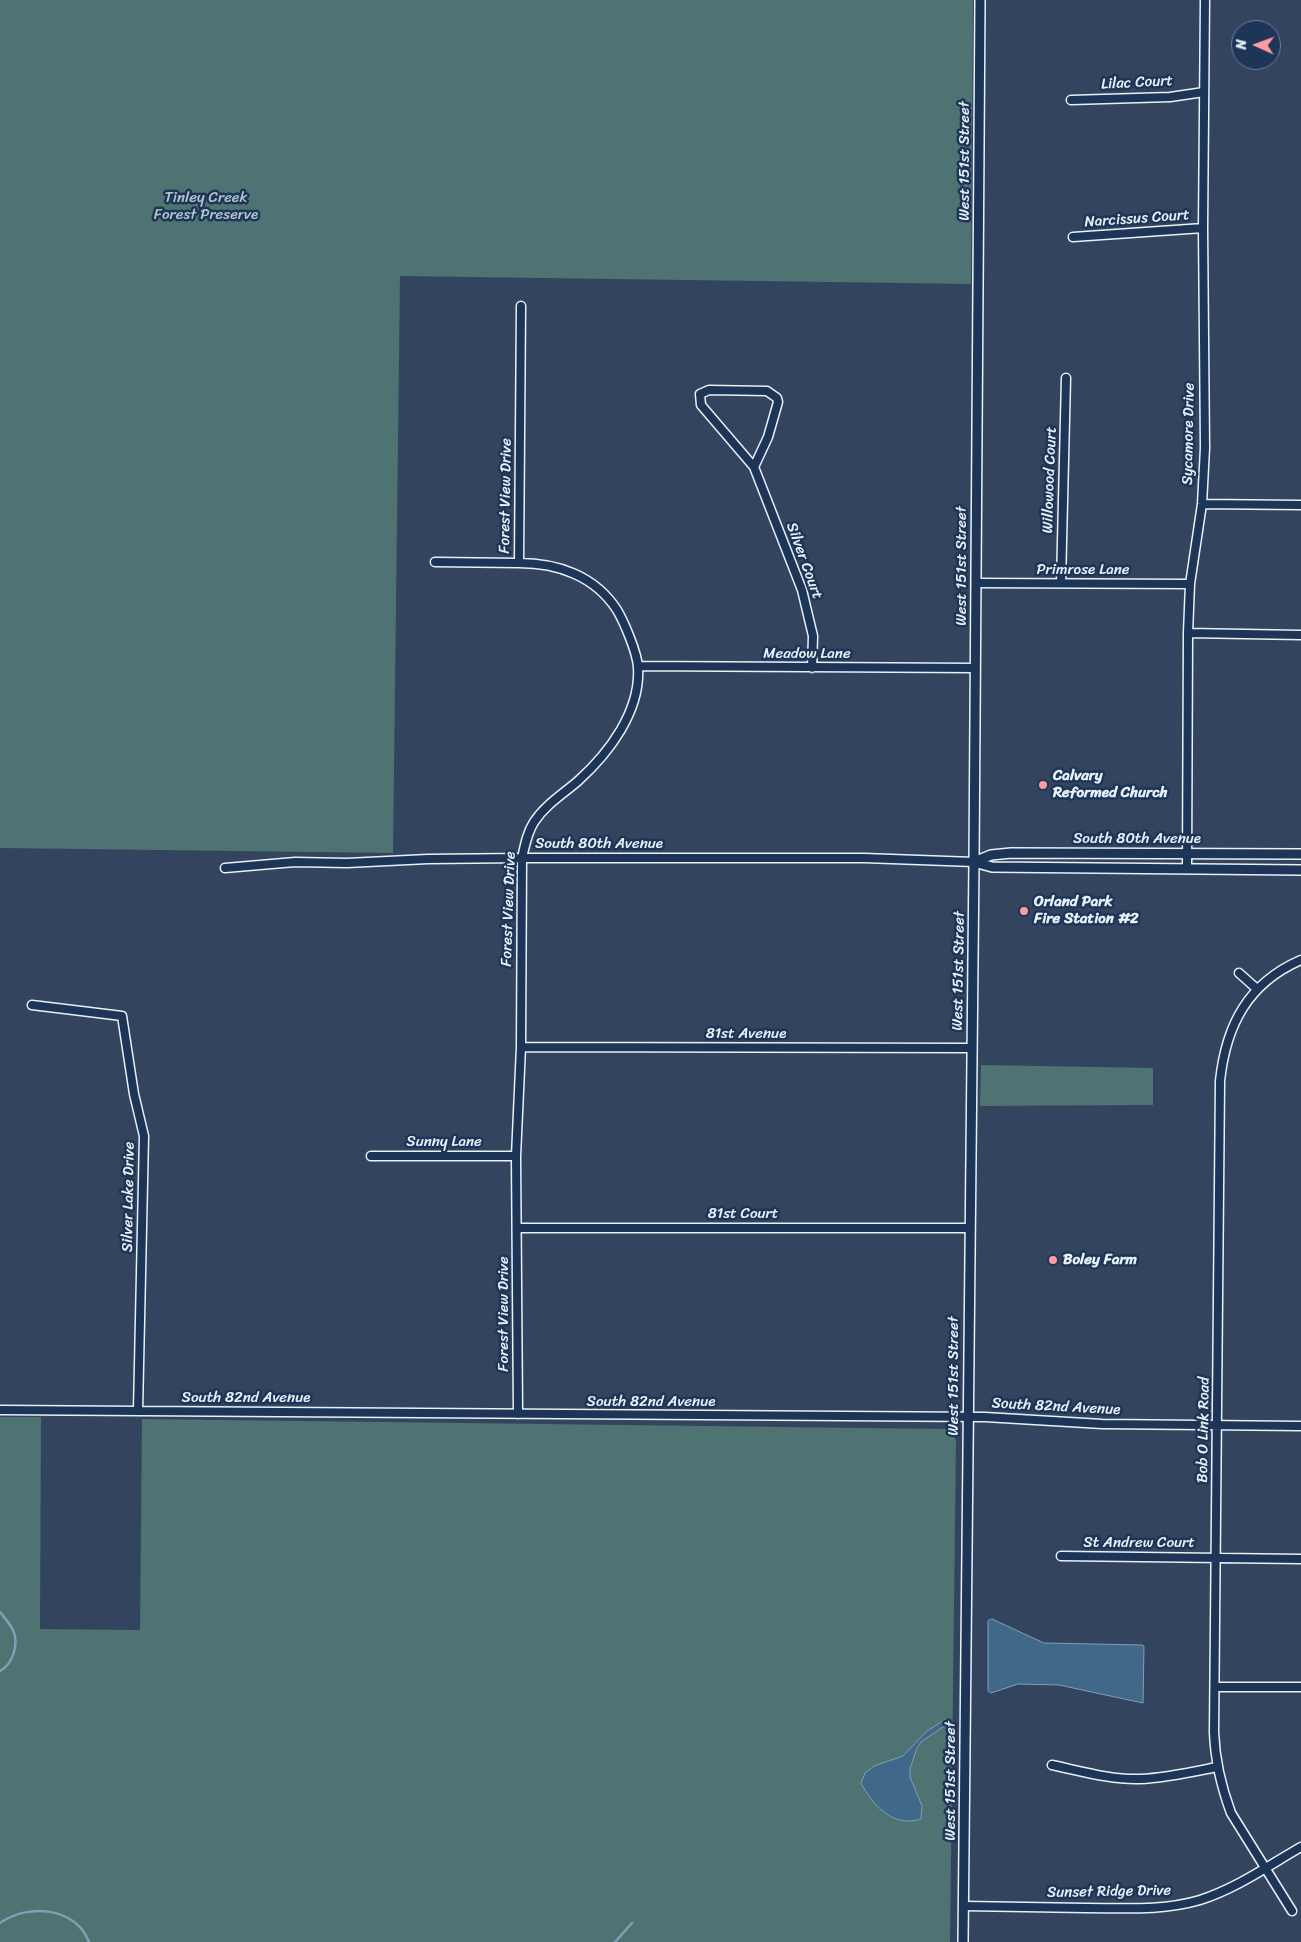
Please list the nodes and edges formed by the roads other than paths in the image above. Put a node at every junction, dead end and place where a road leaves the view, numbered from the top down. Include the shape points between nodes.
1 (980, 0) edge
2 (1205, 0) edge
3 (1204, 92) junction
4 (1071, 100) dead end
5 (1204, 228) junction
6 (1073, 237) dead end
7 (520, 306) dead end
8 (1066, 378) dead end
9 (754, 466) junction
10 (1202, 504) junction
11 (1301, 505) edge
12 (435, 562) dead end
13 (519, 563) junction
14 (976, 583) junction
15 (1061, 583) junction
16 (1190, 584) junction
17 (1188, 633) junction
18 (1301, 635) edge
19 (638, 666) junction
20 (812, 668) junction
21 (975, 668) junction
22 (1186, 853) junction
23 (1301, 854) edge
24 (522, 858) junction
25 (974, 862) junction
26 (224, 868) dead end
27 (1187, 868) junction
28 (1301, 870) edge
29 (1301, 960) edge
30 (1239, 973) dead end
31 (1257, 989) junction
32 (32, 1004) dead end
33 (521, 1047) junction
34 (971, 1048) junction
35 (371, 1156) dead end
36 (516, 1156) junction
37 (517, 1228) junction
38 (970, 1228) junction
39 (0, 1410) edge
40 (138, 1411) junction
41 (518, 1414) junction
42 (968, 1418) junction
43 (1218, 1425) junction
44 (1301, 1426) edge
45 (1061, 1556) dead end
46 (1216, 1558) junction
47 (1301, 1558) edge
48 (1215, 1687) junction
49 (1301, 1687) edge
50 (1052, 1766) dead end
51 (1217, 1767) junction
52 (1301, 1847) edge
53 (1266, 1869) junction
54 (964, 1906) junction
55 (1292, 1911) dead end
56 (964, 1942) edge

1 - 14 street, West 151st Street
2 - 3 street, Sycamore Drive
3 - 4 street, Lilac Court via 1170,97
3 - 5 street, Sycamore Drive
5 - 6 street, Narcissus Court
5 - 10 street, Sycamore Drive via 1205,448
7 - 13 street, Forest View Drive
8 - 15 street, Willowood Court
9 - 9 street, Silver Court via 710,417 702,405 700,394 709,390 767,391 777,398 768,437
9 - 20 street, Silver Court via 802,590 812,636
10 - 11 street
10 - 16 street, Sycamore Drive
12 - 13 street
13 - 19 street, Forest View Drive via 564,569 601,589 622,619
14 - 15 street, Primrose Lane
14 - 21 street, West 151st Street
15 - 16 street, Primrose Lane
16 - 17 street, Sycamore Drive
17 - 18 street
17 - 22 street, Sycamore Drive
19 - 20 street, Meadow Lane
19 - 24 street, Forest View Drive via 632,704 613,744 534,822
20 - 21 street, Meadow Lane
21 - 25 street, West 151st Street
22 - 23 street, South 80th Avenue
22 - 25 street, South 80th Avenue via 1011,853 991,855
22 - 27 street, Sycamore Drive
24 - 25 street, South 80th Avenue via 864,858
24 - 26 street, South 80th Avenue via 295,862
24 - 33 street, Forest View Drive
25 - 27 street, South 80th Avenue via 992,867
25 - 34 street, West 151st Street
27 - 28 street, South 80th Avenue
29 - 31 street, Bob O Link Road
30 - 31 street
31 - 43 street, Bob O Link Road via 1231,1030 1220,1080
32 - 40 street, Silver Lake Drive via 122,1016 144,1136
33 - 34 street, 81st Avenue
33 - 36 street, Forest View Drive
34 - 38 street, West 151st Street
35 - 36 street, Sunny Lane
36 - 37 street, Forest View Drive
37 - 38 street, 81st Court
37 - 41 street, Forest View Drive
38 - 42 street, West 151st Street
39 - 40 street, South 82nd Avenue
40 - 41 street, South 82nd Avenue
41 - 42 street, South 82nd Avenue
42 - 43 street, South 82nd Avenue
42 - 54 street, West 151st Street
43 - 44 street, South 82nd Avenue
43 - 46 street, Bob O Link Road
45 - 46 street, St Andrew Court
46 - 47 street, St Andrew Court
46 - 48 street, Bob O Link Road
48 - 49 street
48 - 51 street, Bob O Link Road via 1214,1753
50 - 51 street via 1140,1779
51 - 53 street, Bob O Link Road via 1232,1812
52 - 53 street, Sunset Ridge Drive
53 - 54 street, Sunset Ridge Drive via 1212,1895 1164,1907
53 - 55 street, Bob O Link Road
54 - 56 street, West 151st Street

